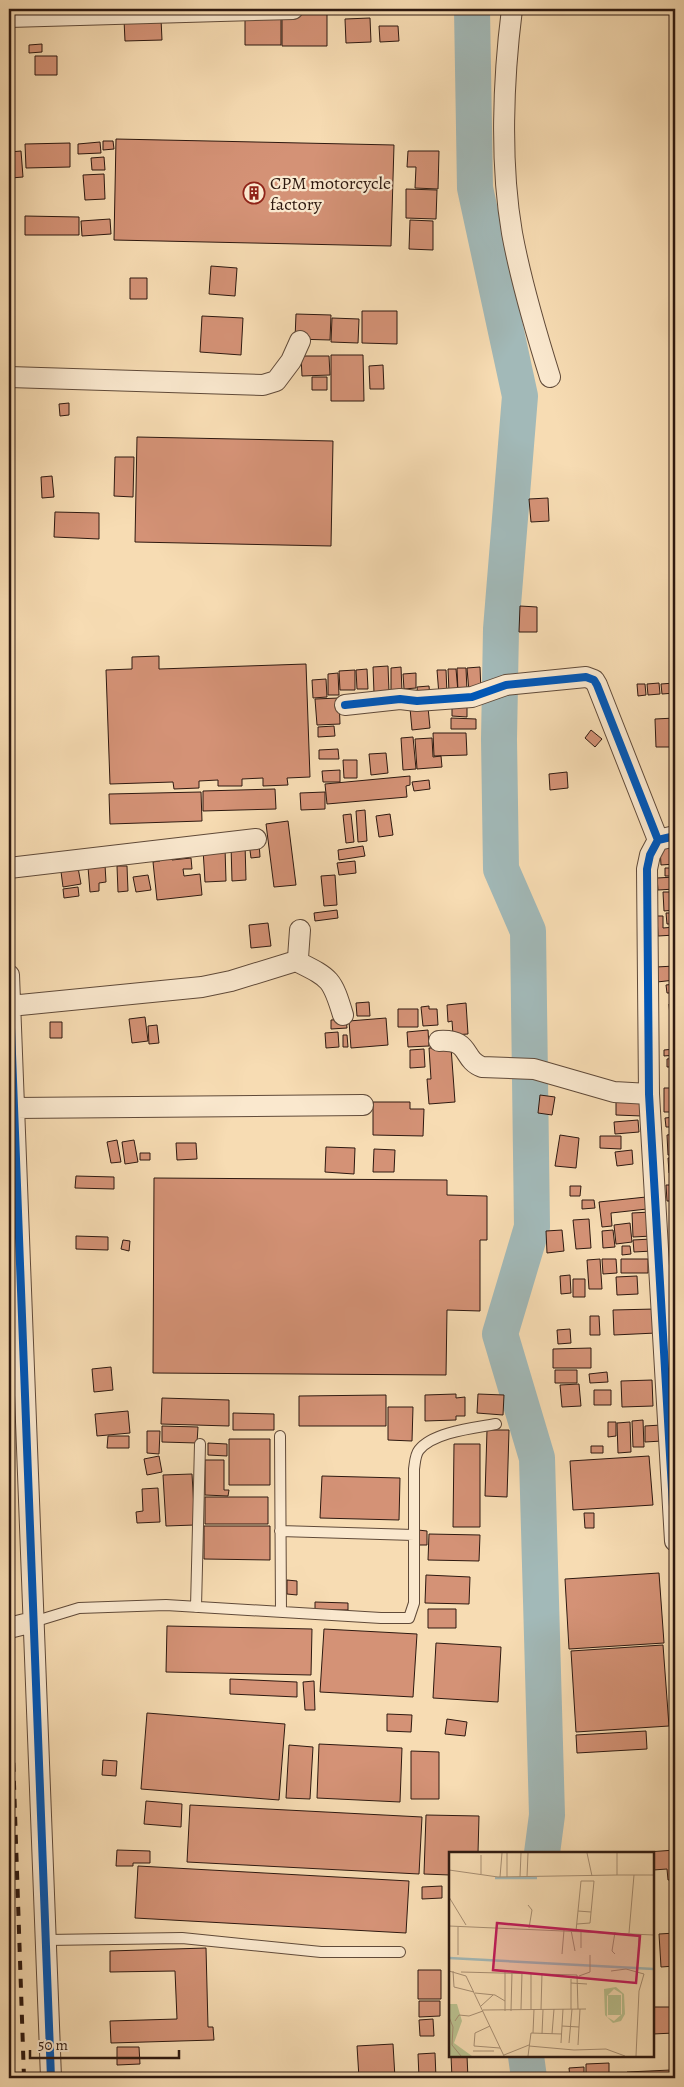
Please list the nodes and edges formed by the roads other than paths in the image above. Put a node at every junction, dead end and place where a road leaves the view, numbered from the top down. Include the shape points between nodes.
1 (293, 9) edge
2 (512, 9) edge
3 (9, 17) edge
4 (300, 341) dead end
5 (9, 377) edge
6 (550, 377) dead end
7 (345, 705) dead end
8 (667, 838) edge
9 (256, 839) dead end
10 (9, 868) edge
11 (300, 930) dead end
12 (296, 961) junction
13 (9, 974) edge
14 (10, 1006) junction
15 (343, 1015) dead end
16 (439, 1041) dead end
17 (649, 1094) junction
18 (363, 1104) dead end
19 (14, 1108) junction
20 (670, 1380) edge
21 (496, 1424) dead end
22 (280, 1436) dead end
23 (200, 1444) dead end
24 (675, 1529) edge
25 (280, 1531) junction
26 (414, 1535) junction
27 (675, 1541) edge
28 (196, 1607) junction
29 (281, 1612) junction
30 (33, 1622) junction
31 (9, 1628) edge
32 (46, 1940) junction
33 (400, 1952) dead end
34 (51, 2078) edge

1 - 3 street
2 - 6 street via 505,82 506,160 512,230
4 - 5 street via 292,361 276,381 263,385
7 - 8 street via 400,698 417,701 472,696 506,685 555,679 586,677 594,680
8 - 17 street via 650,855 647,869
9 - 10 street
11 - 12 street
12 - 14 street via 212,986
12 - 15 street via 330,980
13 - 14 street
14 - 19 street
16 - 17 street via 456,1042 465,1048 476,1065 534,1069 614,1092
17 - 20 street
18 - 19 street
19 - 30 street
20 - 24 street
21 - 26 lane via 454,1430 417,1451
22 - 25 lane
23 - 28 lane
24 - 27 street
25 - 26 lane
25 - 29 lane
26 - 29 lane via 414,1603 409,1618
28 - 29 lane
28 - 30 lane via 78,1608
30 - 31 street
30 - 32 street
32 - 33 lane via 182,1938 321,1952
32 - 34 street

